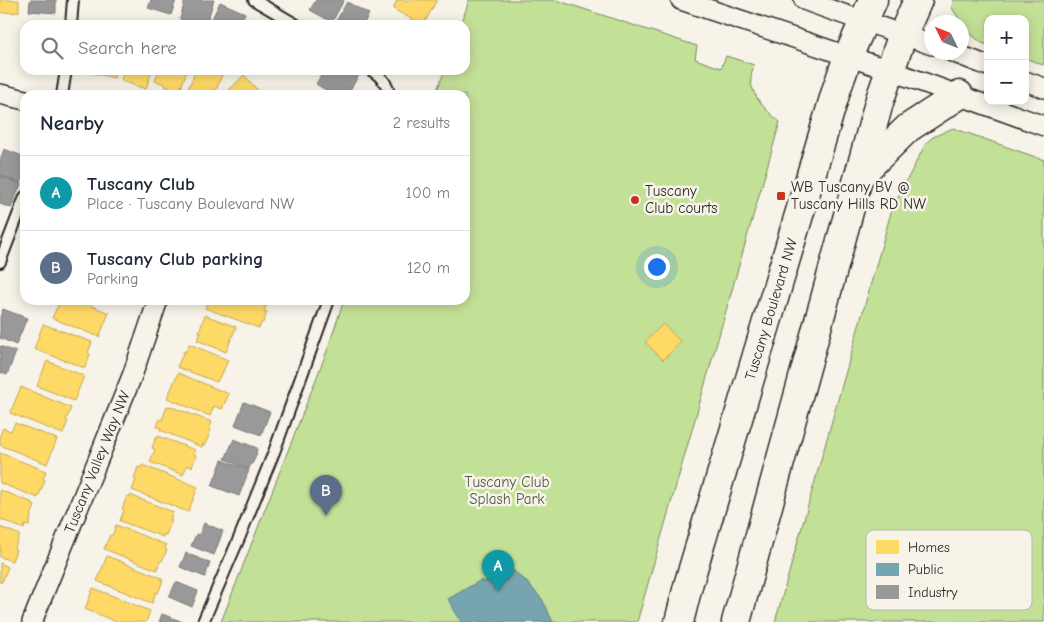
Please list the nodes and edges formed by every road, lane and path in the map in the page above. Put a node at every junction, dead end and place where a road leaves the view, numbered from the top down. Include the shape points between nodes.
1 (72, 0) edge
2 (254, 0) edge
3 (681, 0) edge
4 (804, 0) edge
5 (918, 0) edge
6 (868, 11) edge
7 (71, 20) edge
8 (288, 20) edge
9 (903, 34) junction
10 (924, 42) edge
11 (848, 57) junction
12 (969, 59) edge
13 (984, 64) edge
14 (889, 70) junction
15 (65, 75) edge
16 (378, 75) edge
17 (1029, 82) edge
18 (1044, 88) edge
19 (63, 90) edge
20 (389, 90) edge
21 (0, 94) edge
22 (959, 95) junction
23 (20, 99) edge
24 (1044, 126) edge
25 (858, 177) junction
26 (20, 210) edge
27 (0, 262) edge
28 (156, 305) edge
29 (327, 305) edge
30 (32, 622) edge
31 (203, 622) edge
32 (679, 622) edge
33 (736, 622) edge

1 - 7 lane
2 - 8 lane
3 - 11 street
4 - 6 street
5 - 9 street
6 - 9 street
6 - 11 street, Tuscany Boulevard NW
9 - 10 street
9 - 14 street
11 - 14 street
11 - 32 street, Tuscany Boulevard NW via 772,302
12 - 13 street
14 - 22 street
14 - 25 street
15 - 19 lane
16 - 20 lane
17 - 18 street
21 - 23 street
22 - 24 street
22 - 25 street via 908,128
25 - 33 street
26 - 27 lane
28 - 30 street, Tuscany Valley Way NW via 132,376
29 - 31 lane via 274,452

